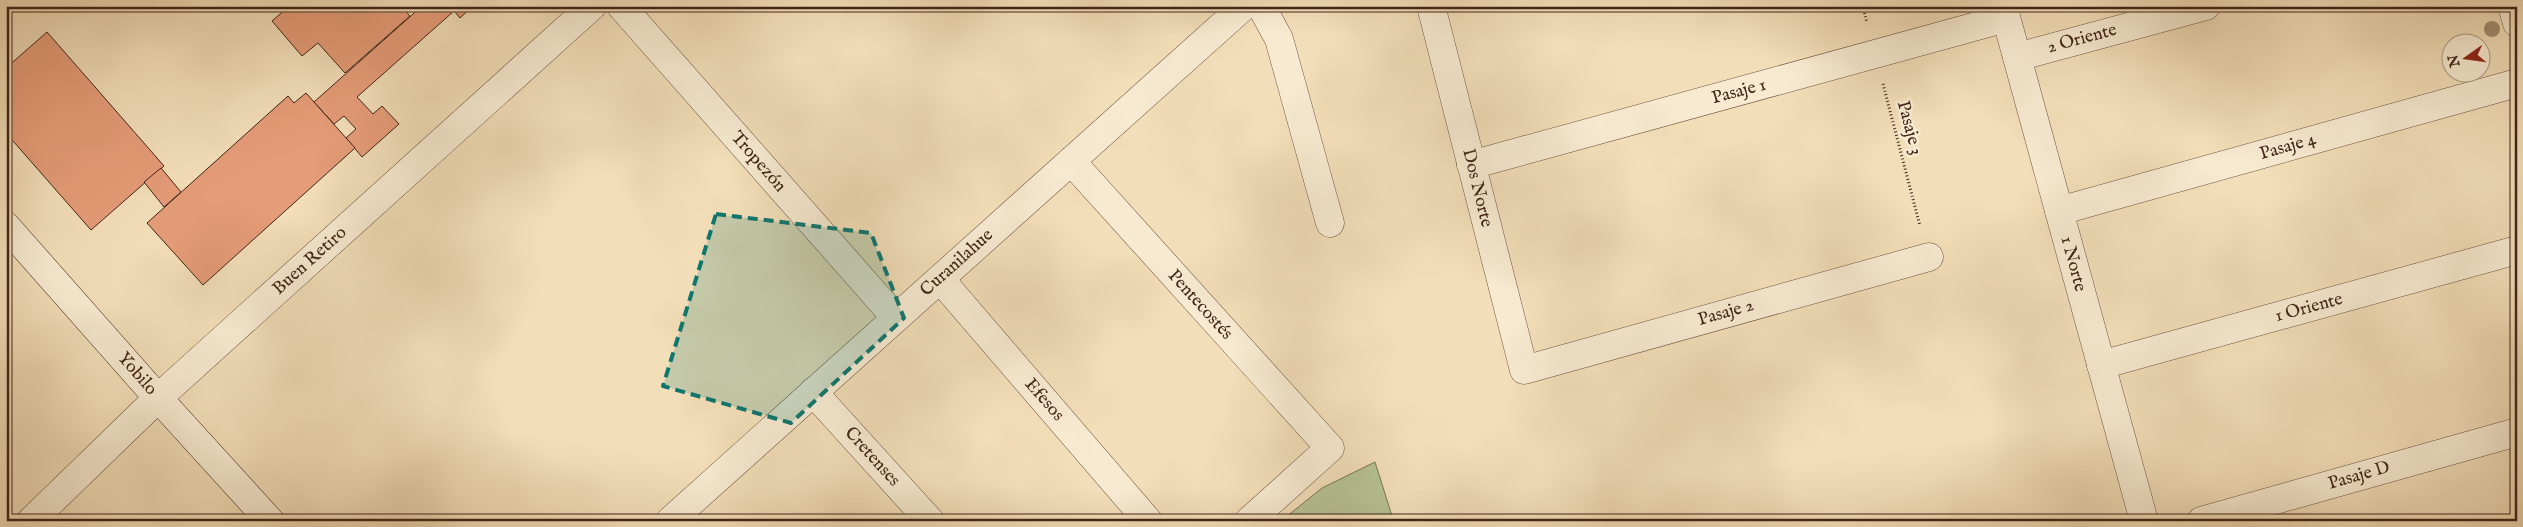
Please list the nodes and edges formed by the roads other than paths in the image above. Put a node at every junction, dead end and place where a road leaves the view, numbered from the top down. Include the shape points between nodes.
1 (592, 6) edge
2 (621, 6) edge
3 (1244, 6) edge
4 (1260, 6) edge
5 (1431, 6) edge
6 (2206, 6) edge
7 (2512, 6) edge
8 (2004, 12) edge
9 (2517, 23) edge
10 (2017, 57) junction
11 (2517, 83) edge
12 (1071, 161) junction
13 (1472, 165) junction
14 (2059, 211) junction
15 (1330, 223) dead end
16 (6, 226) edge
17 (2517, 250) edge
18 (1929, 256) road end
19 (940, 279) junction
20 (896, 318) junction
21 (2101, 365) junction
22 (1524, 370) joint
23 (813, 392) junction
24 (158, 398) junction
25 (2517, 432) edge
26 (681, 517) edge
27 (31, 521) edge
28 (270, 521) edge
29 (930, 521) edge
30 (1148, 521) edge
31 (1249, 521) edge
32 (2144, 521) edge
33 (2201, 521) edge

1 - 24 street, Buen Retiro
2 - 20 street, Tropezón
3 - 12 street, Curanilahue
4 - 15 street via 1279,39
5 - 13 street, Dos Norte
6 - 10 street, 2 Oriente
7 - 9 street
8 - 10 street, 1 Norte
8 - 13 street, Pasaje 1 via 1875,55
10 - 14 street, 1 Norte
11 - 14 street, Pasaje 4
12 - 19 street, Curanilahue
12 - 31 street, Pentecostés via 1330,448
13 - 22 street, Dos Norte
14 - 21 street, 1 Norte
16 - 24 street, Yobilo
17 - 21 street, 1 Oriente
18 - 22 street, Pasaje 2
19 - 20 street, Curanilahue
19 - 30 street, Efesos
20 - 23 street, Curanilahue
21 - 32 street, 1 Norte
23 - 26 street, Curanilahue
23 - 29 street, Cretenses
24 - 27 street, Buen Retiro
24 - 28 street, Yobilo
25 - 33 street, Pasaje D

